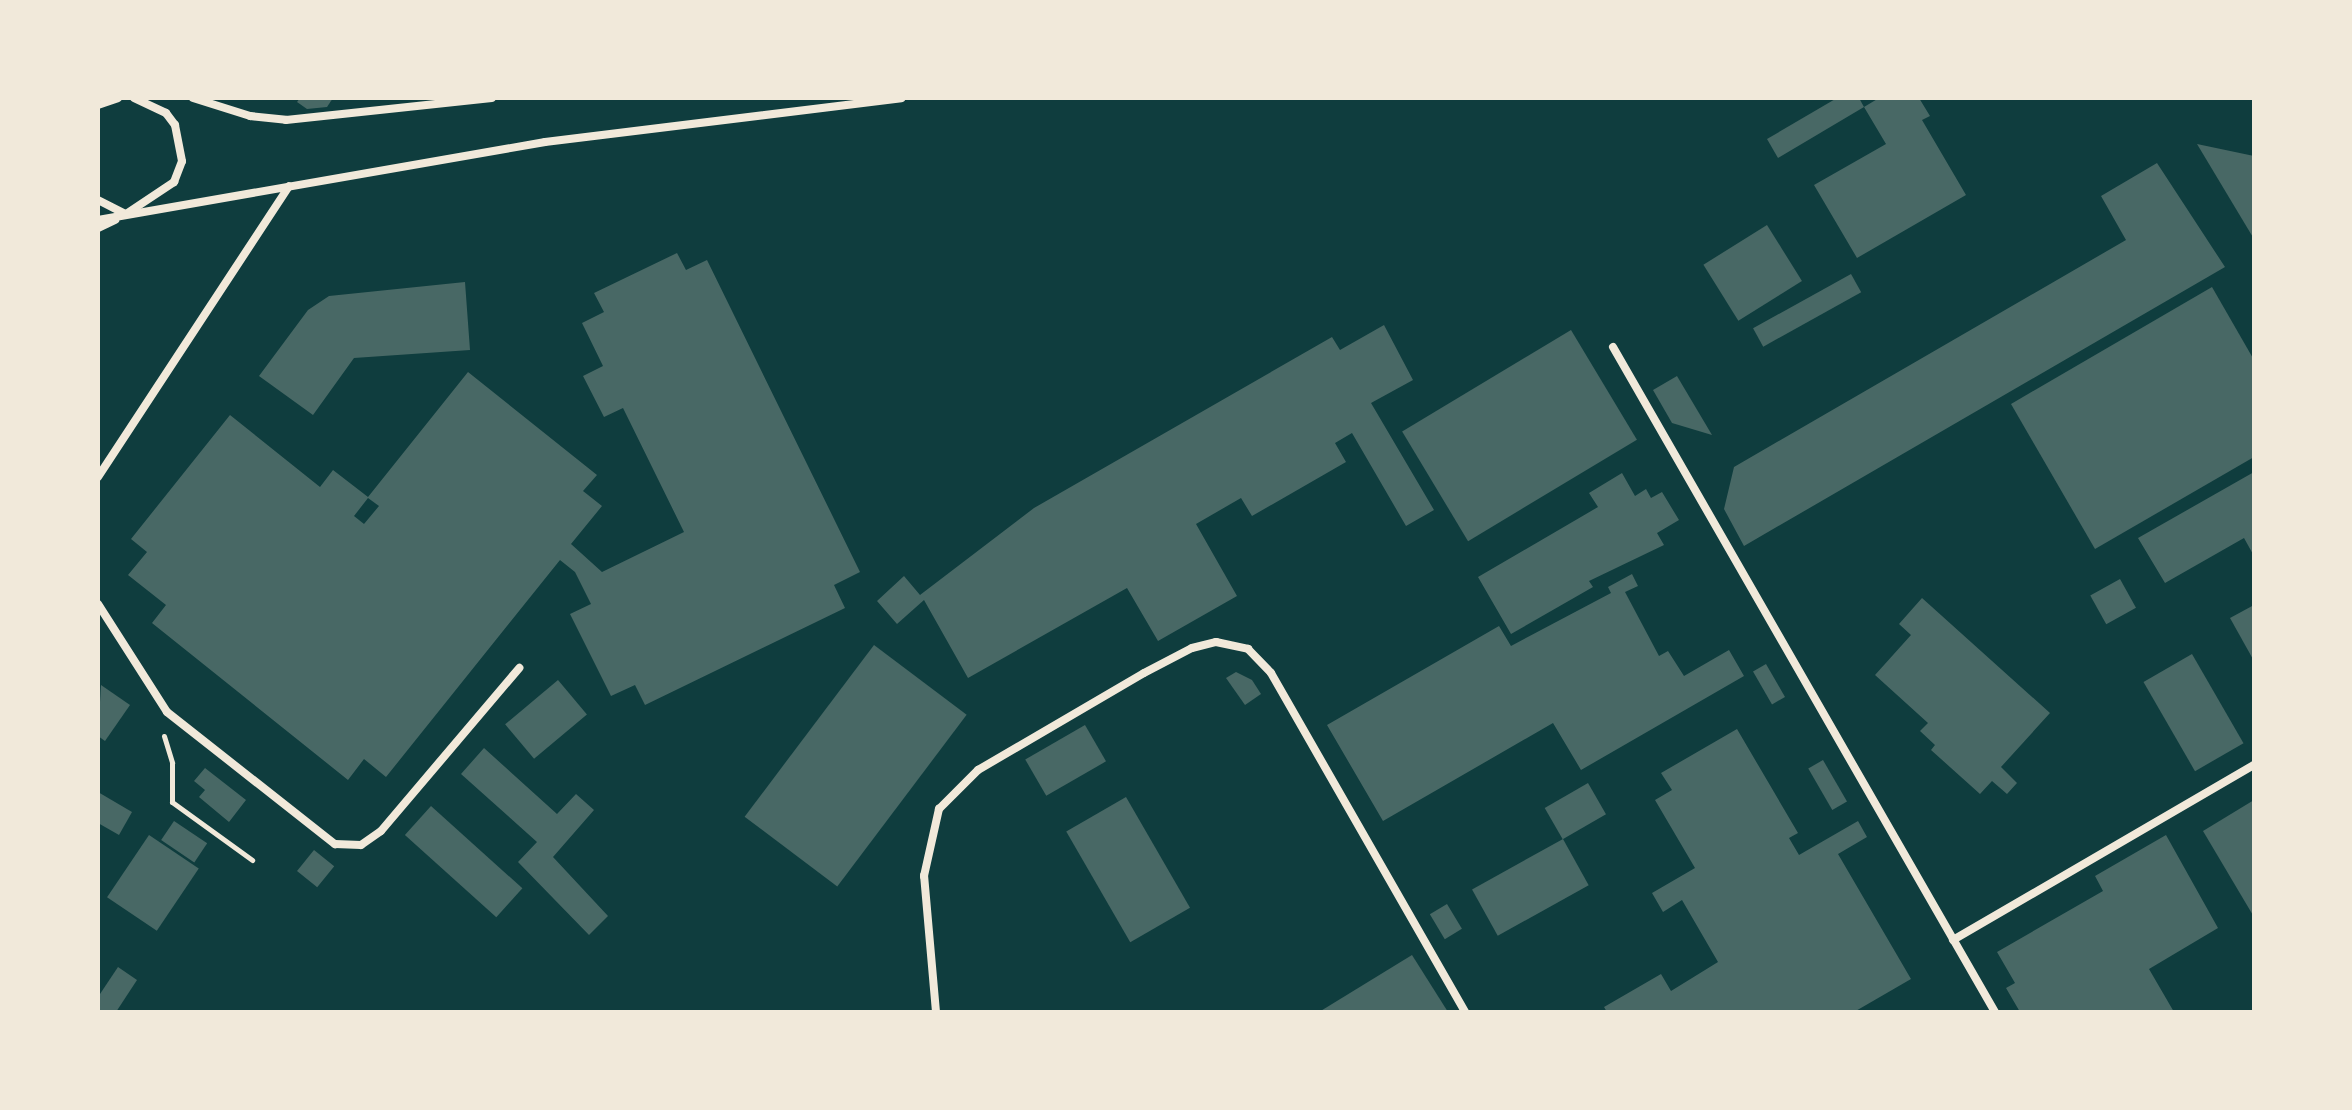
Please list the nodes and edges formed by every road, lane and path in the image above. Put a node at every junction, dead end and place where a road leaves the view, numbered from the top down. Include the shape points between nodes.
1 (118, 98) edge
2 (134, 98) edge
3 (144, 98) edge
4 (193, 98) edge
5 (492, 98) edge
6 (901, 98) edge
7 (98, 105) edge
8 (289, 185) junction
9 (98, 200) edge
10 (126, 214) junction
11 (98, 220) edge
12 (98, 228) edge
13 (1613, 347) dead end
14 (98, 477) edge
15 (98, 604) edge
16 (519, 668) dead end
17 (157, 728) dead end
18 (2254, 765) edge
19 (252, 860) dead end
20 (1953, 940) junction
21 (936, 1012) edge
22 (1465, 1012) edge
23 (1995, 1012) edge

1 - 7 street
2 - 3 street
3 - 10 street via 175,125 182,161 174,182
4 - 5 street via 286,120
6 - 8 street via 545,142
8 - 10 street
8 - 14 street
9 - 10 street
10 - 11 street
10 - 12 street
13 - 20 street
15 - 16 street via 167,712 335,844 361,845 381,831
17 - 19 path via 166,738 172,763 172,802
18 - 20 street
20 - 23 street
21 - 22 street via 924,876 939,809 978,770 1144,673 1216,642 1248,649 1271,673

